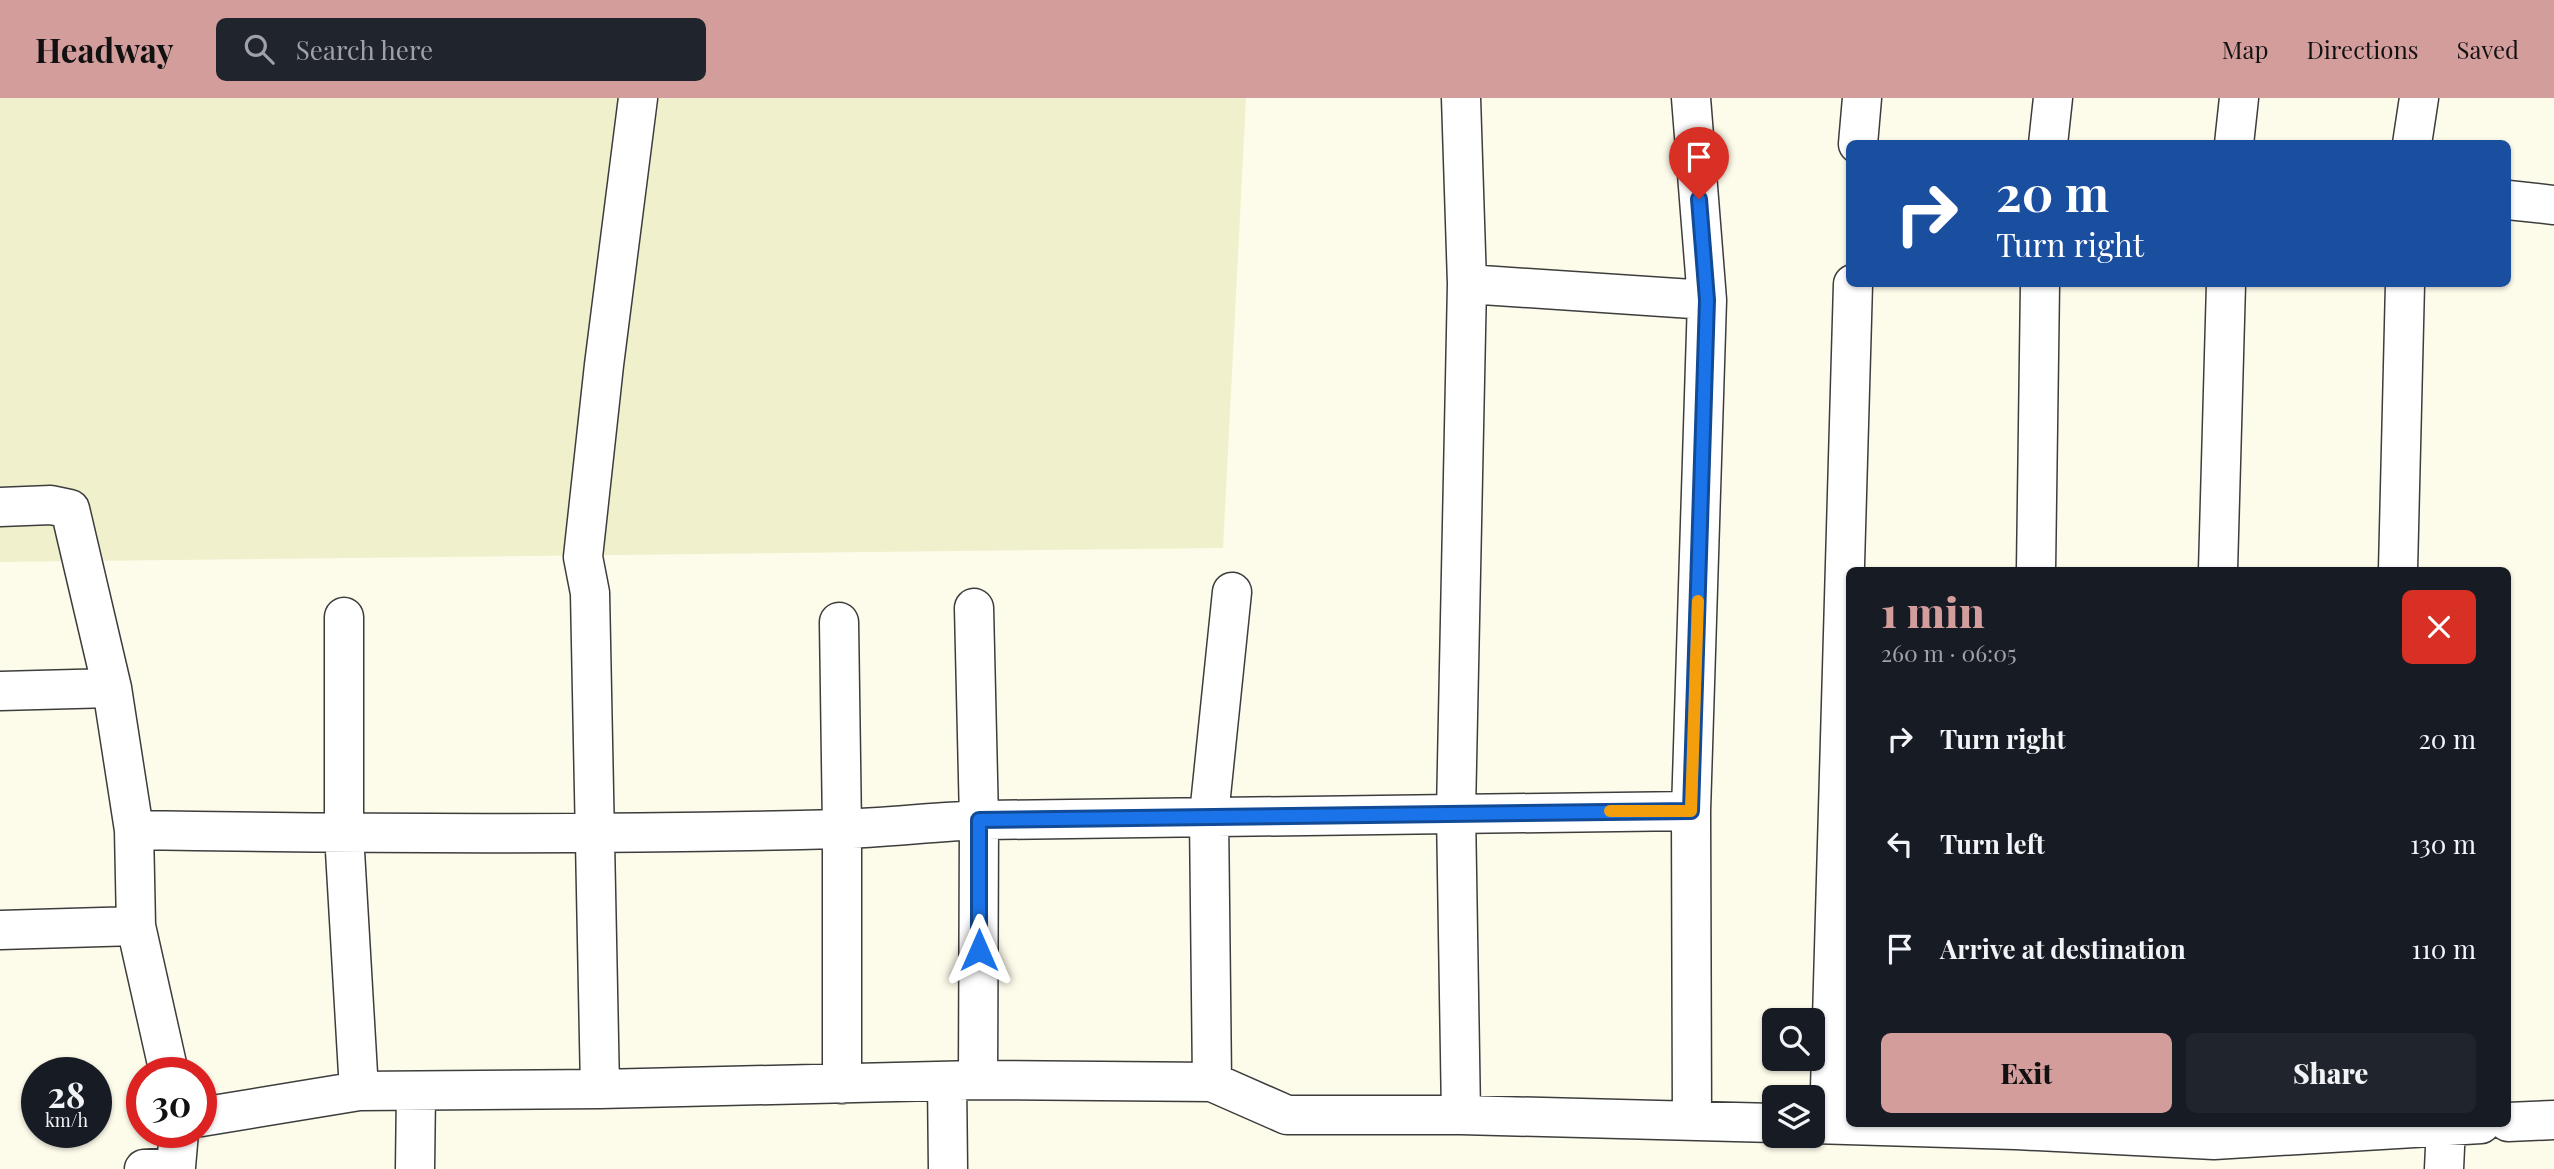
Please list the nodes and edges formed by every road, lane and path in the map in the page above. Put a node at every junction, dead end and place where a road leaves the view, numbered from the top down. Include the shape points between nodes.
1 (638, 98) edge
2 (1461, 98) edge
3 (1691, 98) edge
4 (1862, 98) edge
5 (2053, 98) edge
6 (2239, 98) edge
7 (2419, 98) edge
8 (1858, 140) edge
9 (2048, 140) edge
10 (2234, 140) edge
11 (2413, 140) edge
12 (2511, 200) edge
13 (2554, 205) edge
14 (1467, 284) junction
15 (1853, 287) edge
16 (2040, 287) edge
17 (2226, 287) edge
18 (2405, 287) edge
19 (1707, 300) junction
20 (0, 507) edge
21 (2036, 567) edge
22 (2218, 567) edge
23 (2398, 567) edge
24 (1232, 592) dead end
25 (974, 608) dead end
26 (344, 617) dead end
27 (839, 622) dead end
28 (112, 688) junction
29 (0, 691) edge
30 (1691, 811) junction
31 (1457, 813) junction
32 (1209, 815) junction
33 (979, 820) junction
34 (842, 829) junction
35 (134, 830) junction
36 (595, 832) junction
37 (344, 834) junction
38 (136, 926) junction
39 (0, 930) edge
40 (165, 1057) edge
41 (962, 1080) junction
42 (1212, 1082) junction
43 (842, 1084) junction
44 (1822, 1085) edge
45 (600, 1089) junction
46 (359, 1091) junction
47 (416, 1091) junction
48 (217, 1114) edge
49 (1461, 1115) junction
50 (1692, 1120) junction
51 (2554, 1120) edge
52 (2511, 1122) edge
53 (1762, 1123) edge
54 (1825, 1124) edge
55 (1846, 1124) edge
56 (2017, 1127) edge
57 (2384, 1127) edge
58 (2463, 1127) edge
59 (2202, 1143) edge
60 (415, 1169) edge
61 (948, 1169) edge
62 (2444, 1169) edge

1 - 36 street via 583,557 590,593
2 - 14 street
3 - 19 street
4 - 8 street
5 - 9 street
6 - 10 street
7 - 11 street
12 - 13 street
14 - 19 street
14 - 31 street
15 - 44 street
16 - 21 street
17 - 22 street
18 - 23 street
19 - 30 street
20 - 28 street via 70,509
24 - 32 street
25 - 33 street
26 - 37 street
27 - 34 street
28 - 29 street
28 - 35 street
30 - 31 street
30 - 50 street
31 - 32 street
31 - 49 street
32 - 33 street
32 - 42 street
33 - 34 street
33 - 41 street
34 - 36 street
34 - 43 street
35 - 37 street
35 - 38 street
36 - 37 street
36 - 45 street
37 - 46 street
38 - 39 street
38 - 40 street
41 - 42 street
41 - 43 street
41 - 61 street
42 - 49 street via 1287,1115
43 - 45 street
45 - 47 street
46 - 47 street
46 - 48 street
47 - 60 street
49 - 50 street
50 - 53 street
51 - 52 street
54 - 55 street
56 - 59 street
57 - 59 street
58 - 62 street

